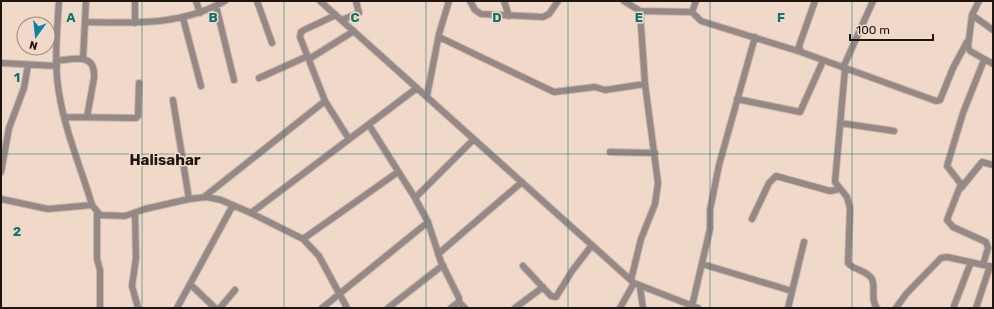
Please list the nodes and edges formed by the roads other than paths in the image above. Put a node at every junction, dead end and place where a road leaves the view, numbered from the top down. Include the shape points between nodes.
1 (59, 1) edge
2 (86, 1) edge
3 (135, 1) edge
4 (196, 1) edge
5 (225, 1) edge
6 (258, 1) edge
7 (320, 1) edge
8 (356, 1) edge
9 (449, 1) edge
10 (470, 1) edge
11 (504, 1) edge
12 (558, 1) edge
13 (624, 1) edge
14 (696, 1) edge
15 (815, 1) edge
16 (873, 1) edge
17 (979, 1) edge
18 (216, 6) junction
19 (640, 11) junction
20 (692, 12) junction
21 (200, 13) junction
22 (972, 15) junction
23 (509, 16) junction
24 (183, 18) junction
25 (339, 18) junction
26 (85, 22) junction
27 (135, 23) junction
28 (993, 30) edge
29 (354, 31) junction
30 (439, 37) junction
31 (755, 37) junction
32 (967, 42) junction
33 (272, 43) dead end
34 (801, 52) junction
35 (308, 58) junction
36 (83, 59) junction
37 (984, 60) junction
38 (823, 61) junction
39 (1, 63) edge
40 (56, 64) junction
41 (993, 64) edge
42 (28, 66) junction
43 (844, 68) junction
44 (258, 78) dead end
45 (234, 80) dead end
46 (139, 83) dead end
47 (645, 84) junction
48 (201, 86) dead end
49 (417, 88) junction
50 (427, 96) junction
51 (736, 99) junction
52 (173, 100) dead end
53 (325, 101) junction
54 (65, 118) junction
55 (87, 118) junction
56 (840, 123) junction
57 (369, 125) junction
58 (894, 131) dead end
59 (349, 139) junction
60 (474, 139) junction
61 (610, 152) dead end
62 (655, 153) junction
63 (993, 165) edge
64 (1, 172) edge
65 (398, 172) junction
66 (522, 182) junction
67 (840, 188) junction
68 (961, 188) junction
69 (204, 197) junction
70 (415, 198) junction
71 (1, 199) edge
72 (189, 199) junction
73 (92, 205) junction
74 (233, 205) junction
75 (251, 212) junction
76 (97, 213) junction
77 (135, 213) junction
78 (752, 219) dead end
79 (428, 222) junction
80 (303, 239) junction
81 (804, 242) dead end
82 (592, 246) junction
83 (438, 254) junction
84 (971, 262) junction
85 (702, 264) junction
86 (443, 265) junction
87 (983, 265) junction
88 (523, 266) dead end
89 (992, 267) edge
90 (635, 283) junction
91 (190, 284) junction
92 (543, 287) junction
93 (235, 290) dead end
94 (792, 291) junction
95 (339, 293) junction
96 (459, 302) junction
97 (954, 306) dead end
98 (695, 307) edge
99 (100, 308) edge
100 (138, 308) edge
101 (177, 308) edge
102 (215, 308) edge
103 (220, 308) edge
104 (322, 308) edge
105 (346, 308) edge
106 (388, 308) edge
107 (452, 308) edge
108 (465, 308) edge
109 (515, 308) edge
110 (620, 308) edge
111 (643, 308) edge
112 (788, 308) edge
113 (877, 308) edge
114 (896, 308) edge
115 (976, 308) edge

1 - 40 street
2 - 26 street
3 - 27 street
4 - 21 street
5 - 18 street
6 - 33 street
7 - 25 street
8 - 25 street via 359,13
9 - 30 street
10 - 23 street via 481,14
11 - 23 street
12 - 23 street via 545,16
13 - 19 street
14 - 20 street
15 - 34 street via 799,46
16 - 43 street
17 - 22 street
18 - 21 street
18 - 45 street
19 - 20 street
19 - 47 street
20 - 31 street via 701,21
21 - 24 street
22 - 28 street
22 - 32 street
24 - 27 street
24 - 48 street
25 - 29 street
25 - 35 street via 301,32 300,37
26 - 27 street
26 - 36 street
29 - 35 street
29 - 49 street
30 - 47 street via 554,92 594,87 605,90
30 - 50 street
31 - 34 street
31 - 51 street
32 - 37 street via 970,51
32 - 43 street via 940,100 936,101
34 - 38 street
35 - 44 street
35 - 53 street
36 - 40 street
36 - 55 street via 92,64 95,72
37 - 41 street
37 - 68 street via 963,113 948,162 949,169 961,184
38 - 43 street
38 - 51 street via 800,112
39 - 42 street
40 - 42 street
40 - 54 street
42 - 64 street via 24,88 9,128
43 - 56 street
46 - 55 street via 136,118
47 - 62 street
49 - 50 street
49 - 57 street
50 - 60 street
51 - 85 street via 719,165
52 - 72 street
53 - 59 street
53 - 69 street
54 - 55 street
54 - 73 street
56 - 58 street
56 - 67 street via 835,180
57 - 59 street
57 - 65 street
59 - 75 street
60 - 66 street
60 - 70 street
61 - 62 street
62 - 90 street via 658,183 656,197 641,240
63 - 68 street via 982,162
65 - 70 street
65 - 80 street
66 - 82 street
66 - 83 street
67 - 78 street via 830,191 776,176
67 - 113 street via 850,208 848,263 873,281 873,302
68 - 87 street via 947,220 953,227 988,244
69 - 72 street
69 - 74 street via 216,198
70 - 79 street
71 - 73 street via 48,209
72 - 77 street
73 - 76 street
74 - 75 street
74 - 91 street
75 - 80 street
76 - 77 street via 104,216 125,216
76 - 99 street
77 - 100 street via 136,258 132,286
79 - 83 street
79 - 95 street
80 - 95 street via 319,256
81 - 94 street
82 - 90 street
82 - 92 street via 556,297
83 - 86 street
84 - 87 street
84 - 97 street
84 - 114 street via 941,258
85 - 94 street
85 - 98 street
86 - 96 street
86 - 106 street
87 - 89 street
88 - 92 street
89 - 115 street
90 - 98 street
90 - 110 street
90 - 111 street
91 - 101 street
91 - 102 street
92 - 109 street
93 - 103 street
94 - 112 street
95 - 104 street
95 - 105 street
96 - 107 street
96 - 108 street

